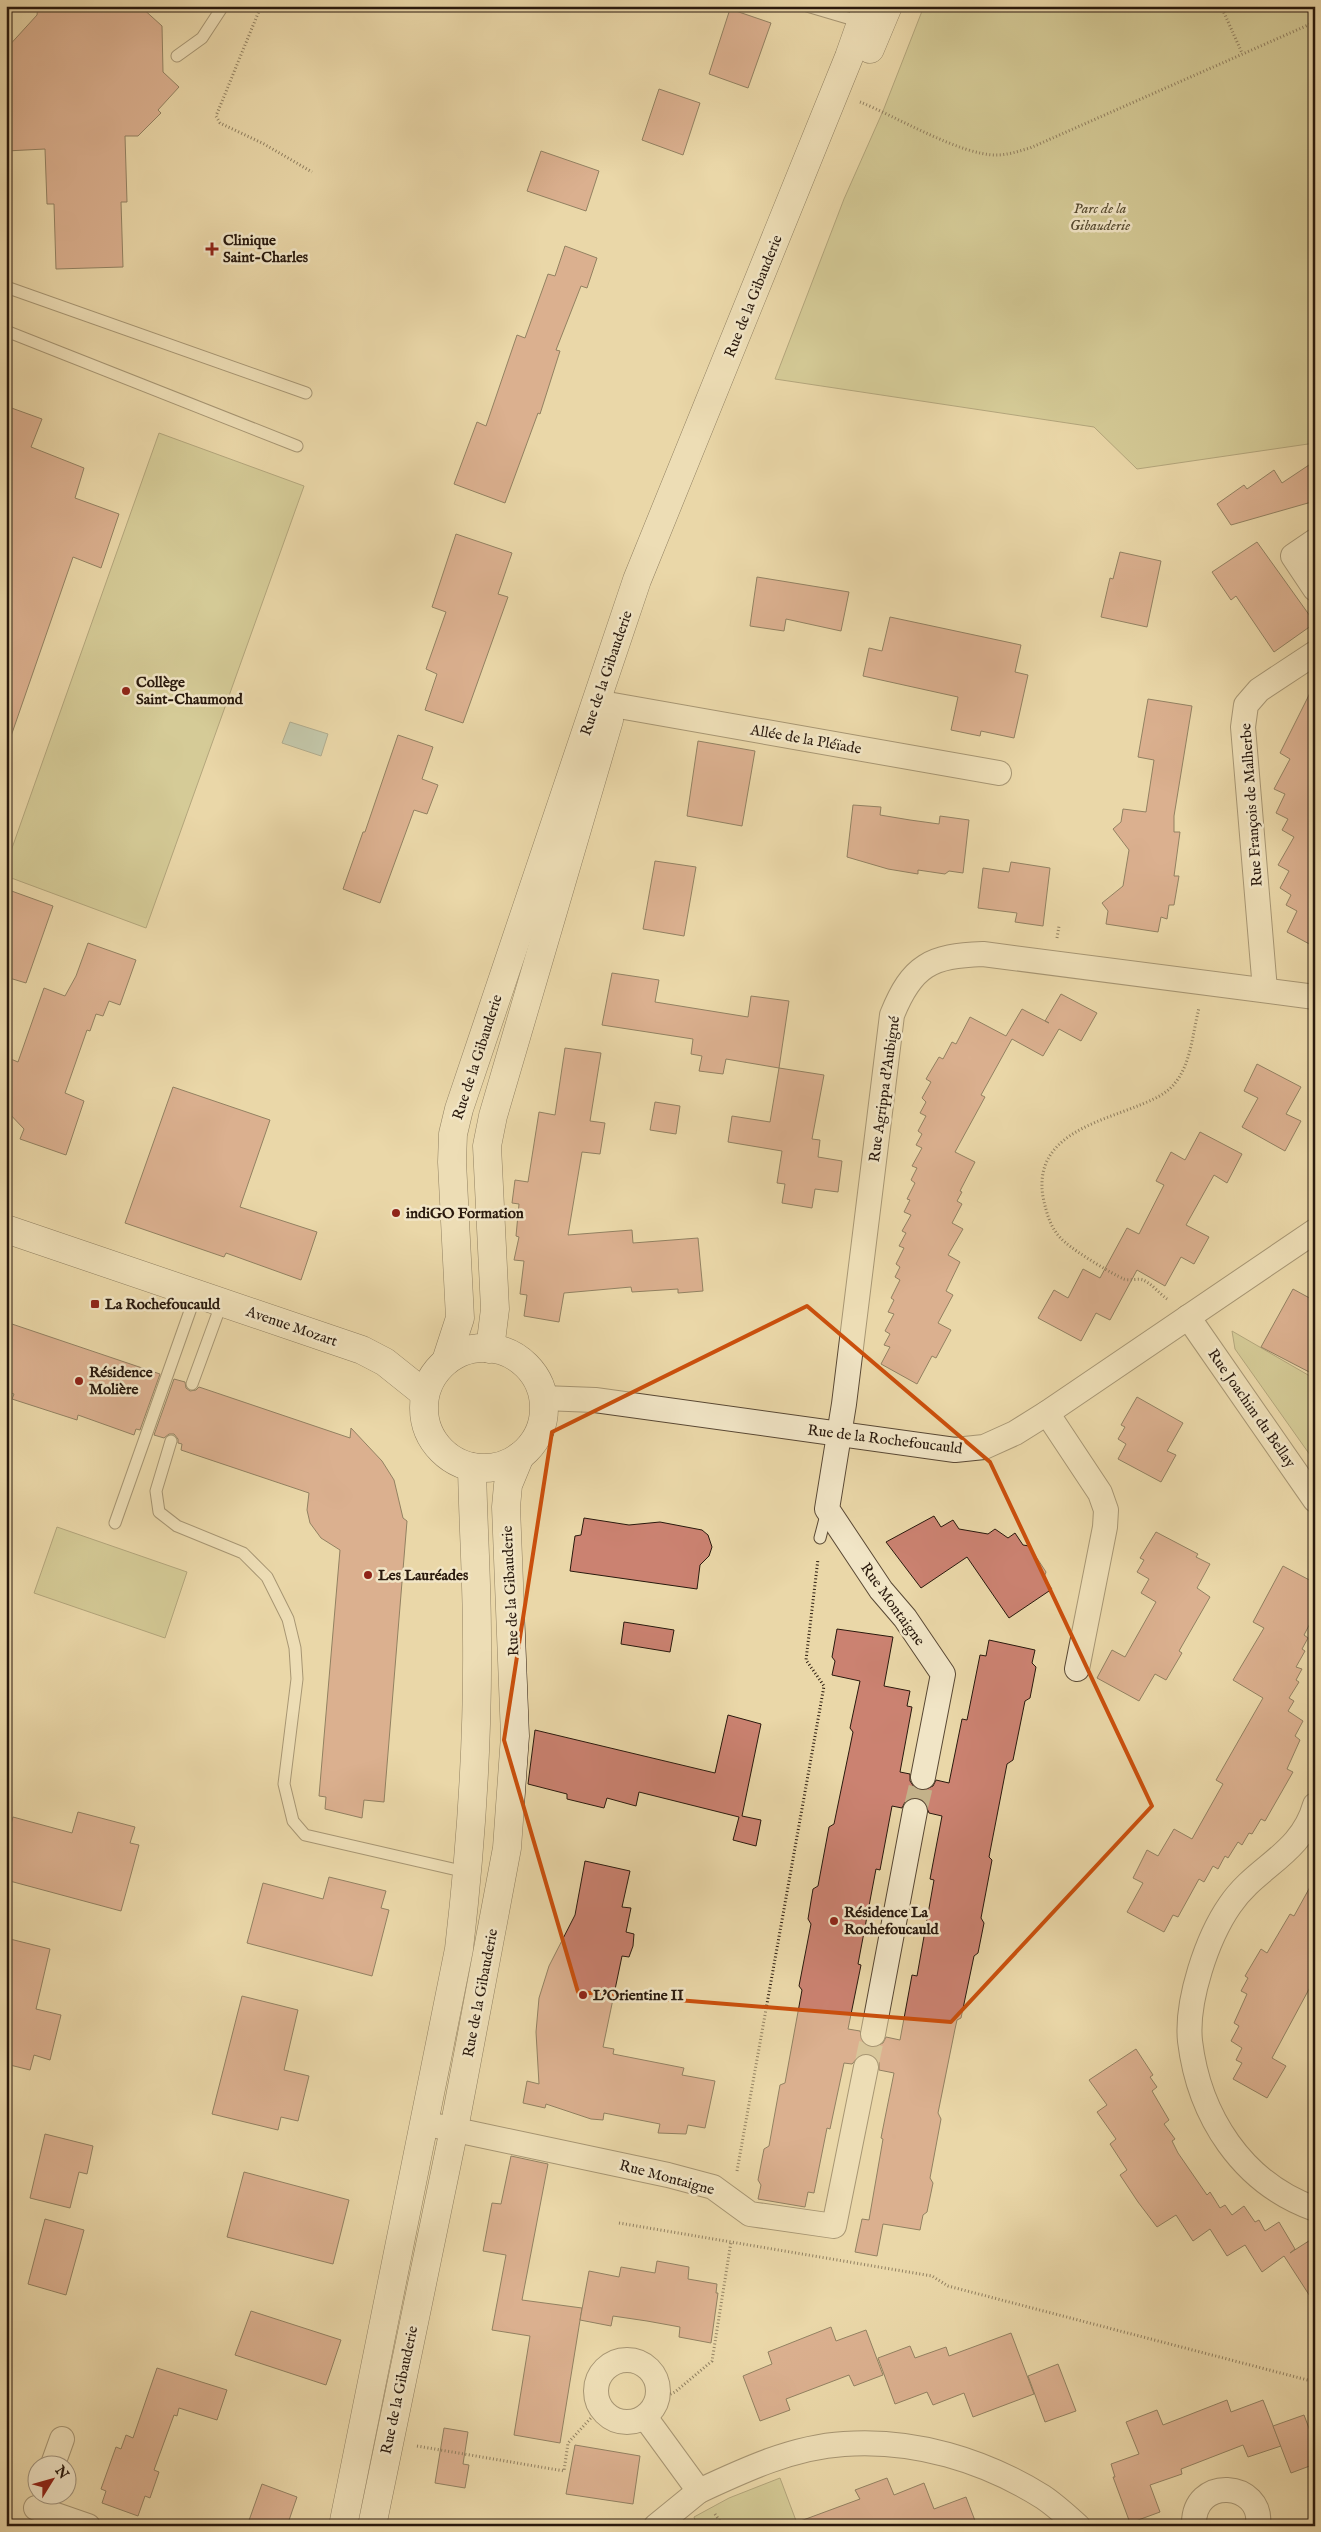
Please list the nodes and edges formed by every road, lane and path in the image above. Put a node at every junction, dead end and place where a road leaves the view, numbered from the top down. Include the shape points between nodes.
1 (223, 6) edge
2 (261, 6) edge
3 (807, 6) edge
4 (888, 6) edge
5 (1221, 6) edge
6 (864, 14) edge
7 (1315, 22) edge
8 (1242, 53) junction
9 (178, 56) dead end
10 (851, 97) junction
11 (312, 172) dead end
12 (6, 287) edge
13 (6, 331) edge
14 (306, 393) dead end
15 (297, 446) dead end
16 (1315, 541) edge
17 (1315, 588) edge
18 (1315, 653) edge
19 (613, 706) junction
20 (999, 773) dead end
21 (1205, 983) junction
22 (1265, 990) junction
23 (1315, 997) edge
24 (6, 1229) edge
25 (1315, 1231) edge
26 (196, 1294) junction
27 (222, 1302) junction
28 (1188, 1317) junction
29 (490, 1348) junction
30 (446, 1361) junction
31 (192, 1384) dead end
32 (425, 1394) junction
33 (543, 1398) junction
34 (1047, 1413) junction
35 (839, 1435) junction
36 (171, 1440) dead end
37 (520, 1456) junction
38 (472, 1467) junction
39 (1315, 1500) edge
40 (827, 1509) junction
41 (115, 1523) dead end
42 (820, 1538) joint
43 (1077, 1668) dead end
44 (923, 1777) tunnel mouth
45 (1315, 1805) edge
46 (915, 1811) tunnel mouth
47 (468, 1873) junction
48 (873, 2034) tunnel mouth
49 (866, 2067) tunnel mouth
50 (423, 2123) junction
51 (454, 2129) junction
52 (733, 2201) junction
53 (1315, 2209) edge
54 (619, 2223) dead end
55 (731, 2242) junction
56 (1315, 2382) edge
57 (600, 2408) junction
58 (651, 2409) junction
59 (62, 2439) dead end
60 (388, 2441) junction
61 (57, 2454) edge
62 (699, 2491) junction
63 (36, 2510) edge
64 (88, 2526) edge
65 (343, 2526) edge
66 (372, 2526) edge
67 (656, 2526) edge
68 (1078, 2526) edge
69 (1194, 2526) edge
70 (1258, 2526) edge

1 - 9 lane via 202,38
2 - 11 path via 216,116 220,123
3 - 6 lane
4 - 10 street, Rue de la Gibauderie
5 - 8 path
6 - 30 street, Rue de la Gibauderie via 850,57 638,580 459,1109 453,1134 452,1162 460,1318
7 - 8 path
8 - 10 path via 1030,148 995,156 955,145
10 - 19 street, Rue de la Gibauderie via 653,587
12 - 14 lane
13 - 15 lane
16 - 17 street via 1294,556
18 - 22 street, Rue François de Malherbe via 1260,690 1246,705 1243,727
19 - 20 street, Allée de la Pléïade
19 - 29 street, Rue de la Gibauderie via 486,1146 495,1309
21 - 22 street, Rue Agrippa d'Aubigné
21 - 28 path via 1184,1066 1175,1084 1163,1094 1075,1132 1057,1144 1046,1161 1042,1187 1046,1214 1055,1233 1067,1244 1125,1279 1143,1280
21 - 35 street, Rue Agrippa d'Aubigné via 983,954 940,958 919,971 902,992 892,1015
22 - 23 street, Rue Agrippa d'Aubigné
24 - 26 street, Avenue Mozart
25 - 28 street, Rue de la Rochefoucauld
26 - 27 street, Avenue Mozart
26 - 41 lane
27 - 31 lane
27 - 32 street, Avenue Mozart via 362,1350 386,1362
28 - 34 street, Rue de la Rochefoucauld
28 - 39 street, Rue Joachim du Bellay
29 - 30 street via 459,1353
29 - 33 street via 524,1364 536,1380
30 - 32 street via 433,1376
32 - 38 street via 424,1413 429,1432 439,1448 454,1460
33 - 35 street, Rue de la Rochefoucauld via 596,1400
33 - 37 street via 540,1430
34 - 35 street, Rue de la Rochefoucauld via 984,1447 955,1450
34 - 43 street via 1100,1493 1106,1510
35 - 40 street
36 - 47 lane via 156,1491 159,1512 177,1526 243,1552 267,1577 288,1619 295,1648 297,1679 284,1784 293,1821 305,1835
37 - 38 street via 489,1468
37 - 51 street, Rue de la Gibauderie via 508,1485 506,1507 515,1736 507,1848
38 - 47 street, Rue de la Gibauderie via 477,1638
40 - 42 lane
40 - 44 street, Rue Montaigne via 943,1674
42 - 52 path via 806,1660 824,1686
45 - 53 street via 1301,1833 1283,1856 1250,1882 1231,1903 1214,1932 1193,1998 1190,2040 1200,2090 1218,2130 1240,2160 1272,2187
46 - 48 street
47 - 50 street, Rue de la Gibauderie via 459,1949
49 - 52 street, Rue Montaigne via 834,2226 750,2214
50 - 51 street, Rue Montaigne
50 - 65 street, Rue de la Gibauderie
51 - 52 street, Rue Montaigne via 668,2175 713,2187
51 - 60 street, Rue de la Gibauderie
54 - 55 path
55 - 56 path via 932,2276 948,2286
55 - 58 path via 712,2362
57 - 58 street via 607,2416 621,2422 636,2421
57 - 58 street via 595,2388 598,2378 608,2366 622,2360 633,2361 650,2371 656,2380
57 - 60 path via 568,2443 564,2471
58 - 62 street
59 - 61 street
60 - 66 street, Rue de la Gibauderie
62 - 67 street
62 - 68 street via 748,2468 796,2453 843,2444 891,2444 942,2452 998,2472 1044,2498
63 - 64 street
69 - 70 street via 1196,2508 1202,2499 1222,2489 1233,2490 1251,2501

